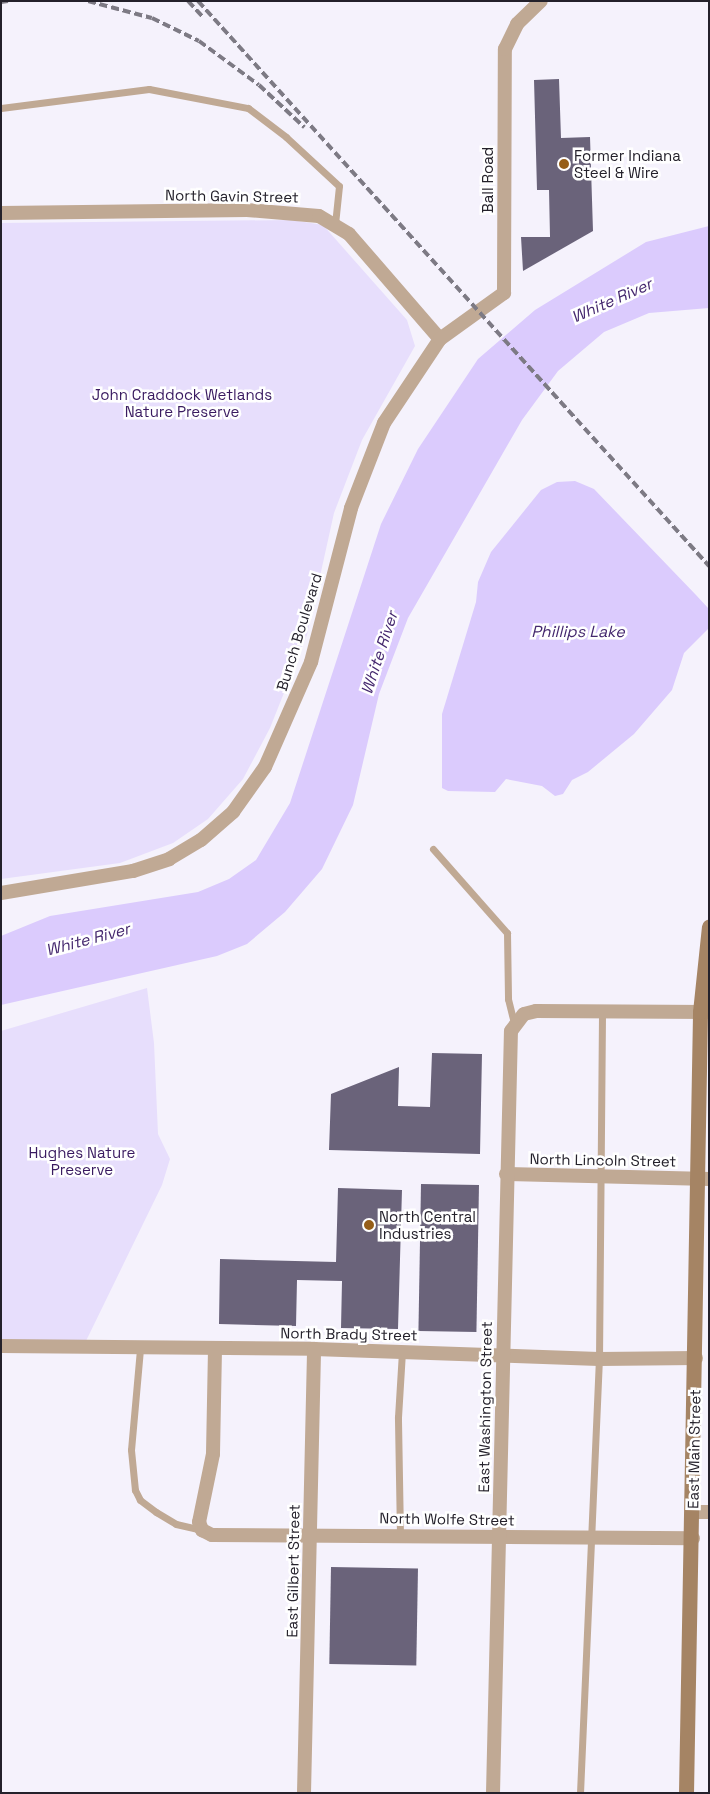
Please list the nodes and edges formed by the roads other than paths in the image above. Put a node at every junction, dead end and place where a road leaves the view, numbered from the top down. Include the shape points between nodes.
1 (541, 1) edge
2 (1, 108) edge
3 (1, 213) edge
4 (335, 224) junction
5 (440, 339) junction
6 (433, 849) dead end
7 (1, 893) edge
8 (709, 926) edge
9 (602, 1011) junction
10 (704, 1012) edge
11 (514, 1023) junction
12 (506, 1174) junction
13 (601, 1176) junction
14 (704, 1179) edge
15 (1, 1346) edge
16 (140, 1349) junction
17 (216, 1349) junction
18 (314, 1349) junction
19 (402, 1351) junction
20 (502, 1354) junction
21 (696, 1358) junction
22 (599, 1359) junction
23 (693, 1512) junction
24 (709, 1512) edge
25 (202, 1530) junction
26 (311, 1534) junction
27 (400, 1535) junction
28 (498, 1536) junction
29 (693, 1538) junction
30 (592, 1539) junction
31 (304, 1793) edge
32 (493, 1793) edge
33 (580, 1793) edge
34 (686, 1793) edge

1 - 5 street, Ball Road via 517,24 505,49 504,293
2 - 4 lane via 149,89 248,108 286,137 339,186
3 - 4 street, North Gavin Street via 296,212 319,216
4 - 5 street, North Gavin Street via 349,234
5 - 7 street, Bunch Boulevard via 393,406 371,449 351,508 311,662 278,742 245,797 201,840 169,859 133,871
6 - 11 lane via 507,933 508,999
8 - 10 main road, East Main Street
9 - 10 street
9 - 11 street via 530,1012
9 - 13 lane
10 - 14 main road, East Main Street
11 - 12 street, East Washington Street via 509,1042
12 - 13 street, North Lincoln Street
12 - 20 street, East Washington Street
13 - 14 street, North Lincoln Street
13 - 22 lane
14 - 21 main road, East Main Street
15 - 16 street, North Brady Street
16 - 17 street, North Brady Street
16 - 25 lane via 131,1450 135,1490 140,1500 176,1524
17 - 18 street, North Brady Street
17 - 25 street via 213,1454 199,1522
18 - 19 street, North Brady Street
18 - 26 street, East Gilbert Street
19 - 20 street, North Brady Street
19 - 27 lane via 398,1417
20 - 22 street, North Brady Street
20 - 28 street, East Washington Street
21 - 22 street, North Brady Street
21 - 23 main road, East Main Street
22 - 30 lane
23 - 24 street
23 - 29 main road, East Main Street
25 - 26 street, North Wolfe Street via 212,1535
26 - 27 street, North Wolfe Street
26 - 31 street, East Gilbert Street
27 - 28 street, North Wolfe Street
28 - 30 street, North Wolfe Street
28 - 32 street, East Washington Street
29 - 30 street, North Wolfe Street
29 - 34 main road, East Main Street
30 - 33 lane

